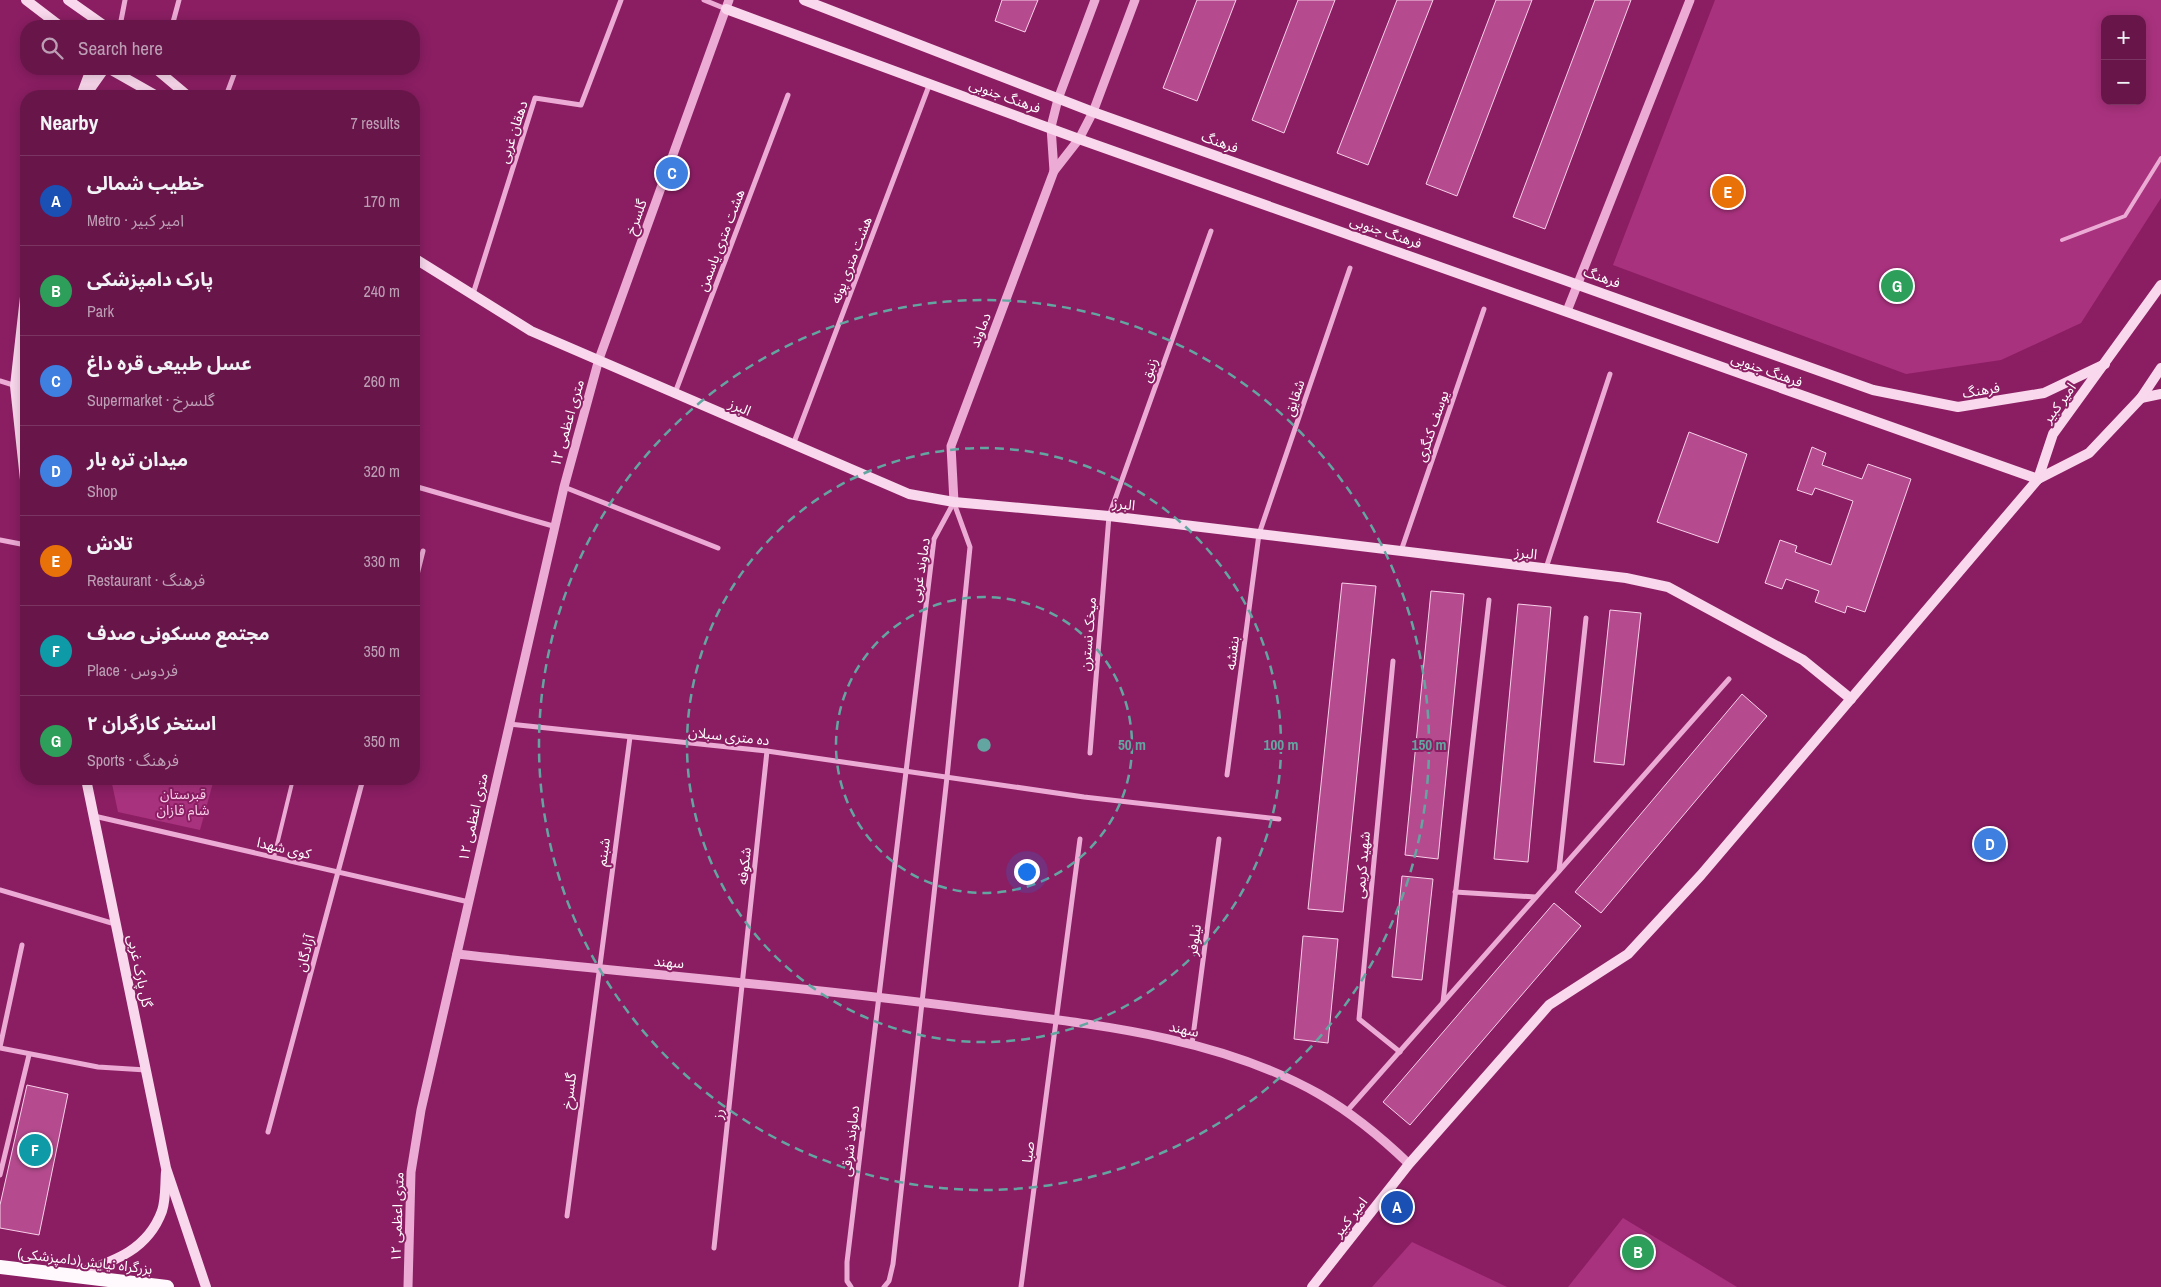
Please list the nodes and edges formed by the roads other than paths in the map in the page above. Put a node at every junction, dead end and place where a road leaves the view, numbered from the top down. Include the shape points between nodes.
1 (26, 0) edge
2 (68, 0) edge
3 (124, 0) edge
4 (179, 0) edge
5 (621, 0) edge
6 (704, 0) edge
7 (804, 0) edge
8 (1095, 0) edge
9 (1135, 0) edge
10 (1690, 0) edge
11 (727, 4) edge
12 (52, 20) edge
13 (96, 20) edge
14 (121, 20) edge
15 (174, 20) edge
16 (89, 75) edge
17 (97, 75) edge
18 (123, 75) edge
19 (165, 75) edge
20 (234, 75) edge
21 (930, 83) junction
22 (83, 90) edge
23 (89, 90) edge
24 (147, 90) edge
25 (181, 90) edge
26 (228, 90) edge
27 (788, 95) dead end
28 (1058, 98) junction
29 (1093, 112) junction
30 (1050, 127) junction
31 (1079, 139) junction
32 (2161, 158) edge
33 (1054, 170) junction
34 (1211, 231) dead end
35 (2062, 240) dead end
36 (420, 262) edge
37 (1350, 268) dead end
38 (1577, 283) junction
39 (2161, 285) edge
40 (473, 295) junction
41 (1484, 309) dead end
42 (1567, 311) junction
43 (20, 341) edge
44 (599, 359) junction
45 (2105, 364) junction
46 (2161, 368) edge
47 (1610, 374) dead end
48 (0, 381) edge
49 (15, 386) junction
50 (20, 387) edge
51 (675, 393) junction
52 (2161, 394) edge
53 (2141, 398) junction
54 (20, 433) edge
55 (792, 445) junction
56 (2038, 479) junction
57 (564, 487) junction
58 (420, 488) edge
59 (954, 502) junction
60 (1109, 516) junction
61 (554, 526) junction
62 (1259, 534) junction
63 (0, 540) edge
64 (20, 544) edge
65 (718, 548) dead end
66 (423, 551) dead end
67 (1400, 551) junction
68 (420, 563) edge
69 (1546, 569) junction
70 (1489, 600) dead end
71 (1586, 618) dead end
72 (1393, 661) dead end
73 (1729, 679) dead end
74 (1851, 699) junction
75 (508, 724) junction
76 (630, 737) junction
77 (768, 751) junction
78 (1090, 753) dead end
79 (907, 770) junction
80 (1227, 775) dead end
81 (947, 777) junction
82 (87, 785) edge
83 (292, 785) edge
84 (362, 785) edge
85 (94, 816) junction
86 (1279, 818) dead end
87 (1080, 839) dead end
88 (1219, 839) dead end
89 (274, 857) junction
90 (1559, 871) junction
91 (339, 872) junction
92 (0, 890) edge
93 (1456, 892) junction
94 (1536, 897) junction
95 (469, 902) junction
96 (116, 924) junction
97 (22, 945) dead end
98 (457, 954) junction
99 (598, 969) junction
100 (744, 983) junction
101 (879, 997) junction
102 (921, 1002) junction
103 (1443, 1002) junction
104 (1056, 1020) junction
105 (1192, 1044) junction
106 (0, 1048) edge
107 (1400, 1052) junction
108 (29, 1055) junction
109 (146, 1070) junction
110 (1347, 1111) junction
111 (268, 1132) dead end
112 (1410, 1164) junction
113 (166, 1168) junction
114 (0, 1175) edge
115 (567, 1216) dead end
116 (714, 1248) dead end
117 (0, 1267) edge
118 (72, 1276) junction
119 (166, 1287) edge
120 (206, 1287) edge
121 (408, 1287) edge
122 (852, 1287) edge
123 (884, 1287) edge
124 (1021, 1287) edge
125 (1312, 1287) edge

1 - 12 main road
2 - 13 main road
3 - 14 street
4 - 15 street
5 - 40 street, دهقان غربی via 581,105 535,98
6 - 11 street
7 - 28 main road, فرهنگ
8 - 28 street
9 - 29 street
10 - 38 street
11 - 21 main road, فرهنگ جنوبی
11 - 44 street, گلسرخ
16 - 22 main road
17 - 23 main road
18 - 24 main road
19 - 25 main road
20 - 26 street
21 - 30 main road, فرهنگ جنوبی
21 - 55 street, هشت متری پونه
27 - 51 street, هشت متری یاسمن
28 - 29 main road, فرهنگ
28 - 30 street
29 - 31 street
29 - 38 main road, فرهنگ
30 - 31 main road, فرهنگ جنوبی
30 - 33 street
31 - 33 street
31 - 42 main road, فرهنگ جنوبی
32 - 35 lane via 2125,216
33 - 59 street, دماوند via 951,446
34 - 60 street, زنبق
36 - 40 main road, البرز
37 - 62 street, شقایق
38 - 42 street
38 - 45 main road, فرهنگ via 1873,390 1958,407 2044,393
39 - 45 main road, امیر کبیر
40 - 44 main road, البرز via 531,331
41 - 67 street, یوسف کنگری
42 - 56 main road, فرهنگ جنوبی
43 - 49 main road
44 - 51 main road, البرز
44 - 57 street, ۱۲ متری اعظمی
45 - 56 main road, امیر کبیر via 2053,434
46 - 53 main road
47 - 69 street
48 - 49 street
49 - 50 street
49 - 54 main road
51 - 55 main road, البرز
52 - 53 main road
53 - 56 main road via 2089,453
55 - 59 main road, البرز via 909,494
56 - 74 main road, امیر کبیر
57 - 61 street, ۱۲ متری اعظمی
57 - 65 street
58 - 61 street
59 - 60 main road, البرز
59 - 79 street, دماوند غربی via 934,539
59 - 81 street via 970,547
60 - 62 main road, البرز
60 - 78 street, میخک نسترن
61 - 75 street, ۱۲ متری اعظمی
62 - 67 main road, البرز
62 - 80 street, بنفشه
63 - 64 street
66 - 68 street
67 - 69 main road, البرز
69 - 74 main road, البرز via 1626,578 1668,587 1803,660
70 - 93 street
71 - 90 street
72 - 107 street, شهید کریمی via 1359,1019
73 - 90 street
74 - 112 main road, امیر کبیر via 1701,875 1628,954 1550,1005
75 - 76 street, ده متری سبلان
75 - 95 street, ۱۲ متری اعظمی
76 - 77 street, ده متری سبلان
76 - 99 street, شبنم
77 - 79 street, ده متری سبلان
77 - 100 street, شکوفه
79 - 81 street, ده متری سبلان
79 - 101 street, دماوند غربی
81 - 86 street, ده متری سبلان via 1084,797
81 - 102 street
82 - 85 main road, گل پارک غربی
83 - 89 lane
84 - 91 street, آزادگان
85 - 89 street, کوی شهدا
85 - 96 main road, گل پارک غربی
87 - 104 street
88 - 105 street, نیلوفر
89 - 91 street, کوی شهدا
90 - 94 street
91 - 95 street, کوی شهدا
91 - 111 street, آزادگان
92 - 96 street
93 - 94 street
93 - 103 street
94 - 103 street
95 - 98 street, ۱۲ متری اعظمی
96 - 109 main road, گل پارک غربی
97 - 106 street
98 - 99 street, سهند
98 - 121 street, ۱۲ متری اعظمی via 421,1110 411,1172
99 - 100 street, سهند
99 - 115 street, گلسرخ
100 - 101 street, سهند
100 - 116 street, رز
101 - 102 street, سهند
101 - 122 street, دماوند شرقی via 847,1262 847,1280
102 - 104 street, سهند
102 - 123 street via 893,1264
103 - 107 street
104 - 105 street, سهند
104 - 124 street, صبا
105 - 110 street, سهند via 1318,1093
106 - 108 street
107 - 110 street
108 - 109 street via 98,1067
108 - 114 street
109 - 113 main road, گل پارک غربی
110 - 112 street, سهند
112 - 125 main road, امیر کبیر
113 - 118 main road via 162,1210 147,1238 120,1259
113 - 120 main road
117 - 118 highway, بزرگراه نیایش(دامپزشکی)
118 - 119 highway, بزرگراه نیایش(دامپزشکی)

